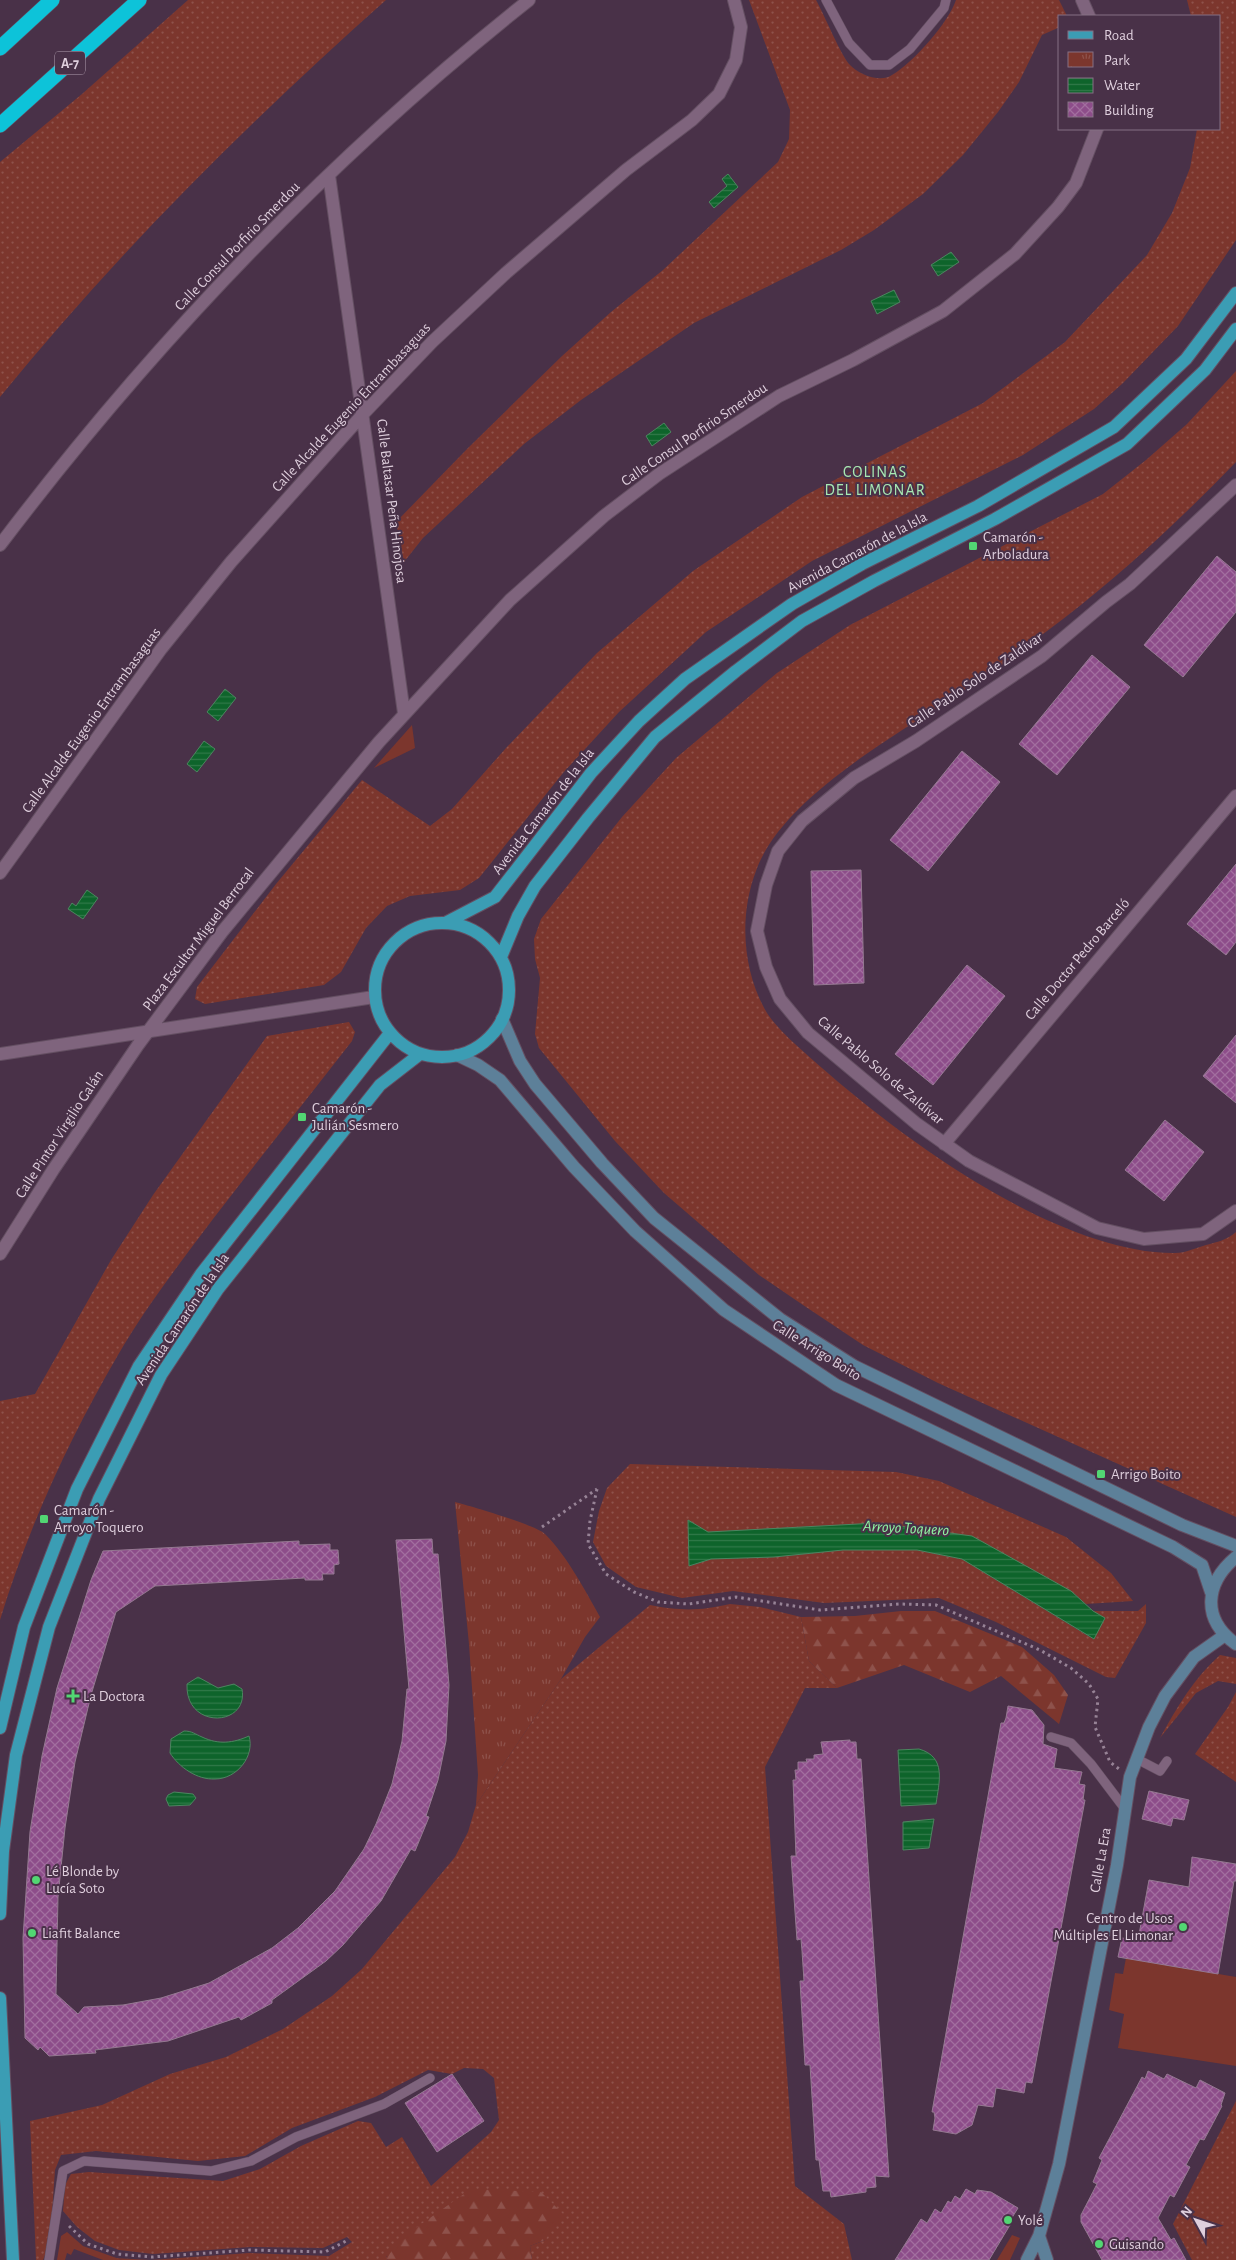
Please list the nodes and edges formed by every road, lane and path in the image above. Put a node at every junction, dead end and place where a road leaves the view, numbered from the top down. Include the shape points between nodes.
1 (52, 0) edge
2 (139, 0) edge
3 (529, 0) edge
4 (734, 0) edge
5 (826, 0) edge
6 (946, 0) edge
7 (1082, 0) edge
8 (1089, 15) edge
9 (0, 48) edge
10 (0, 125) edge
11 (1098, 130) edge
12 (329, 175) junction
13 (1236, 293) edge
14 (1236, 329) edge
15 (364, 412) junction
16 (1236, 485) edge
17 (0, 545) edge
18 (404, 714) junction
19 (1236, 796) edge
20 (0, 874) edge
21 (447, 922) junction
22 (501, 957) junction
23 (374, 997) junction
24 (502, 1019) junction
25 (147, 1032) junction
26 (390, 1033) junction
27 (0, 1054) edge
28 (420, 1054) junction
29 (457, 1055) junction
30 (944, 1144) junction
31 (1236, 1211) edge
32 (0, 1254) edge
33 (542, 1527) dead end
34 (1236, 1546) edge
35 (1236, 1557) edge
36 (1211, 1592) junction
37 (1224, 1635) junction
38 (1236, 1644) edge
39 (0, 1728) edge
40 (1051, 1737) dead end
41 (1137, 1759) junction
42 (1167, 1761) dead end
43 (1130, 1777) junction
44 (1125, 1809) junction
45 (0, 1914) edge
46 (0, 1998) edge
47 (430, 2078) dead end
48 (57, 2216) junction
49 (1039, 2236) junction
50 (346, 2241) dead end
51 (13, 2260) edge
52 (49, 2260) edge
53 (1028, 2260) edge
54 (1047, 2260) edge

1 - 9 highway
2 - 10 highway, A-7
3 - 12 street, Calle Consul Porfirio Smerdou via 425,87
4 - 15 street, Calle Alcalde Eugenio Entrambasaguas via 741,27 736,60 719,94 692,120 626,170 506,273
5 - 6 lane via 849,43 870,65 889,65 910,50 944,8
7 - 8 street
11 - 18 street, Calle Consul Porfirio Smerdou via 1076,182 1015,254 943,312 779,396 659,474 558,555 510,600
12 - 15 street, Calle Baltasar Peña Hinojosa
12 - 17 street, Calle Consul Porfirio Smerdou via 139,373
13 - 21 main road, Avenida Camarón de la Isla via 1186,359 1114,427 978,506 862,564 792,604 685,679 639,721 591,773 495,898
14 - 22 main road via 1205,370 1127,444 995,519 802,621 656,738 535,886
15 - 18 street, Calle Baltasar Peña Hinojosa
15 - 20 street, Calle Alcalde Eugenio Entrambasaguas via 231,562 161,649
16 - 30 street, Calle Pablo Solo de Zaldívar via 1130,584 1042,656 916,741 854,778 802,821 778,851 766,885 757,931 766,967 780,999 808,1033
18 - 25 street, Plaza Escultor Miguel Berrocal via 288,849
19 - 30 street, Calle Doctor Pedro Barceló
21 - 22 main road via 469,927 487,939
21 - 23 main road via 424,924 397,940 386,952 376,973
22 - 24 main road via 508,977 509,999
23 - 25 street, Plaza Escultor Miguel Berrocal
23 - 26 main road via 379,1016
24 - 29 main road via 484,1042
24 - 34 main road, Calle Arrigo Boito via 520,1062 535,1084 602,1163 654,1218 780,1319 854,1366 1182,1525
25 - 27 street
25 - 32 street, Calle Pintor Virgilio Galán
26 - 28 main road via 404,1046
26 - 39 main road, Avenida Camarón de la Isla via 201,1274 139,1366 77,1489 24,1627
28 - 29 main road via 438,1057
28 - 45 main road, Avenida Camarón de la Isla via 380,1085 218,1289 161,1375 99,1499 49,1627 16,1755 3,1850
29 - 36 main road, Calle Arrigo Boito via 500,1080 574,1167 635,1231 724,1310 836,1385 1173,1547 1202,1565
30 - 31 street, Calle Pablo Solo de Zaldívar via 969,1161 1097,1228 1144,1239 1204,1234
33 - 43 path via 597,1489 588,1544 606,1574 634,1592 658,1602 689,1604 736,1597 820,1610 899,1604 936,1605 1040,1650 1089,1684 1098,1699 1094,1727 1110,1762
35 - 36 main road via 1219,1572
36 - 37 main road, Calle Arrigo Boito via 1213,1615
37 - 38 main road
37 - 41 main road, Calle La Era via 1194,1657 1165,1696
40 - 44 lane via 1071,1743
41 - 42 lane via 1160,1770
41 - 43 main road, Calle La Era
43 - 44 main road, Calle La Era
44 - 49 main road, Calle La Era via 1058,2164
46 - 51 main road
47 - 48 lane via 384,2104 296,2137 251,2161 211,2170 84,2161 63,2171
48 - 50 path via 88,2244 117,2254 152,2257 250,2250 325,2252
48 - 52 lane
49 - 53 main road, Calle La Era
49 - 54 main road

